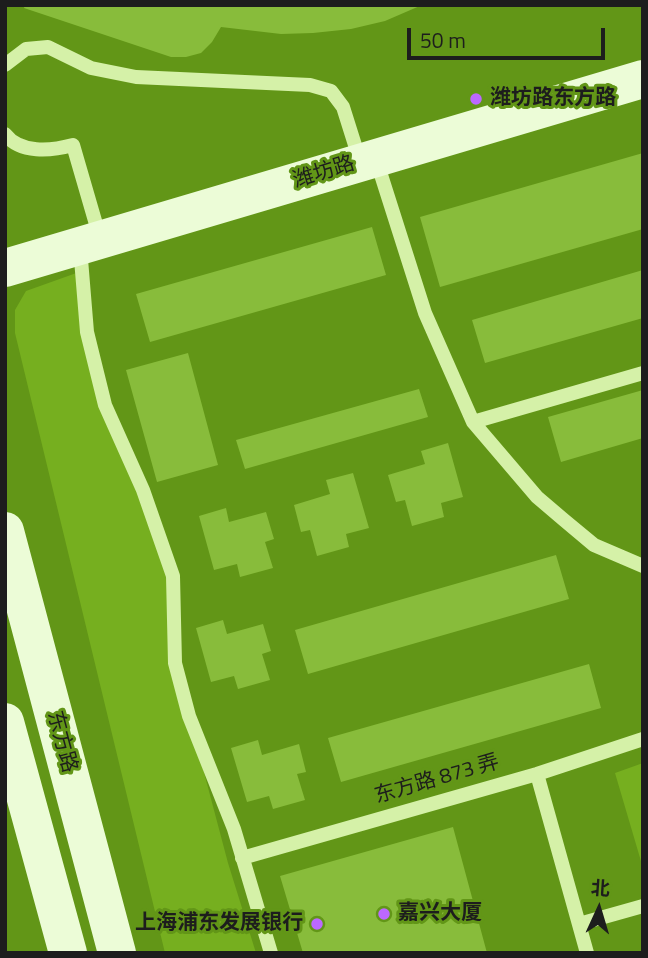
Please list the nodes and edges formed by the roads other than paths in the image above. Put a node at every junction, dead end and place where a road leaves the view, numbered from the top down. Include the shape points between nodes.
1 (5, 65) edge
2 (643, 79) edge
3 (5, 134) edge
4 (368, 160) junction
5 (90, 243) junction
6 (5, 268) edge
7 (643, 373) edge
8 (473, 422) junction
9 (5, 531) edge
10 (643, 566) edge
11 (5, 723) edge
12 (643, 739) edge
13 (537, 774) junction
14 (242, 858) junction
15 (643, 906) edge
16 (579, 924) junction
17 (68, 953) edge
18 (117, 953) edge
19 (271, 953) edge
20 (587, 953) edge

1 - 4 lane via 26,49 48,47 91,68 136,77 310,85 331,91
2 - 4 main road, 潍坊路
3 - 5 lane via 27,149 73,145
4 - 5 main road, 潍坊路
4 - 8 lane via 425,313
5 - 6 main road, 潍坊路
5 - 14 lane via 88,332 105,405 143,490 173,576 175,663 189,716
7 - 8 lane
8 - 10 lane via 537,497 594,545
9 - 18 main road, 东方路
11 - 17 main road
12 - 13 lane, 东方路 873 弄
13 - 14 lane, 东方路 873 弄
13 - 16 lane
14 - 19 lane
15 - 16 lane
16 - 20 lane

